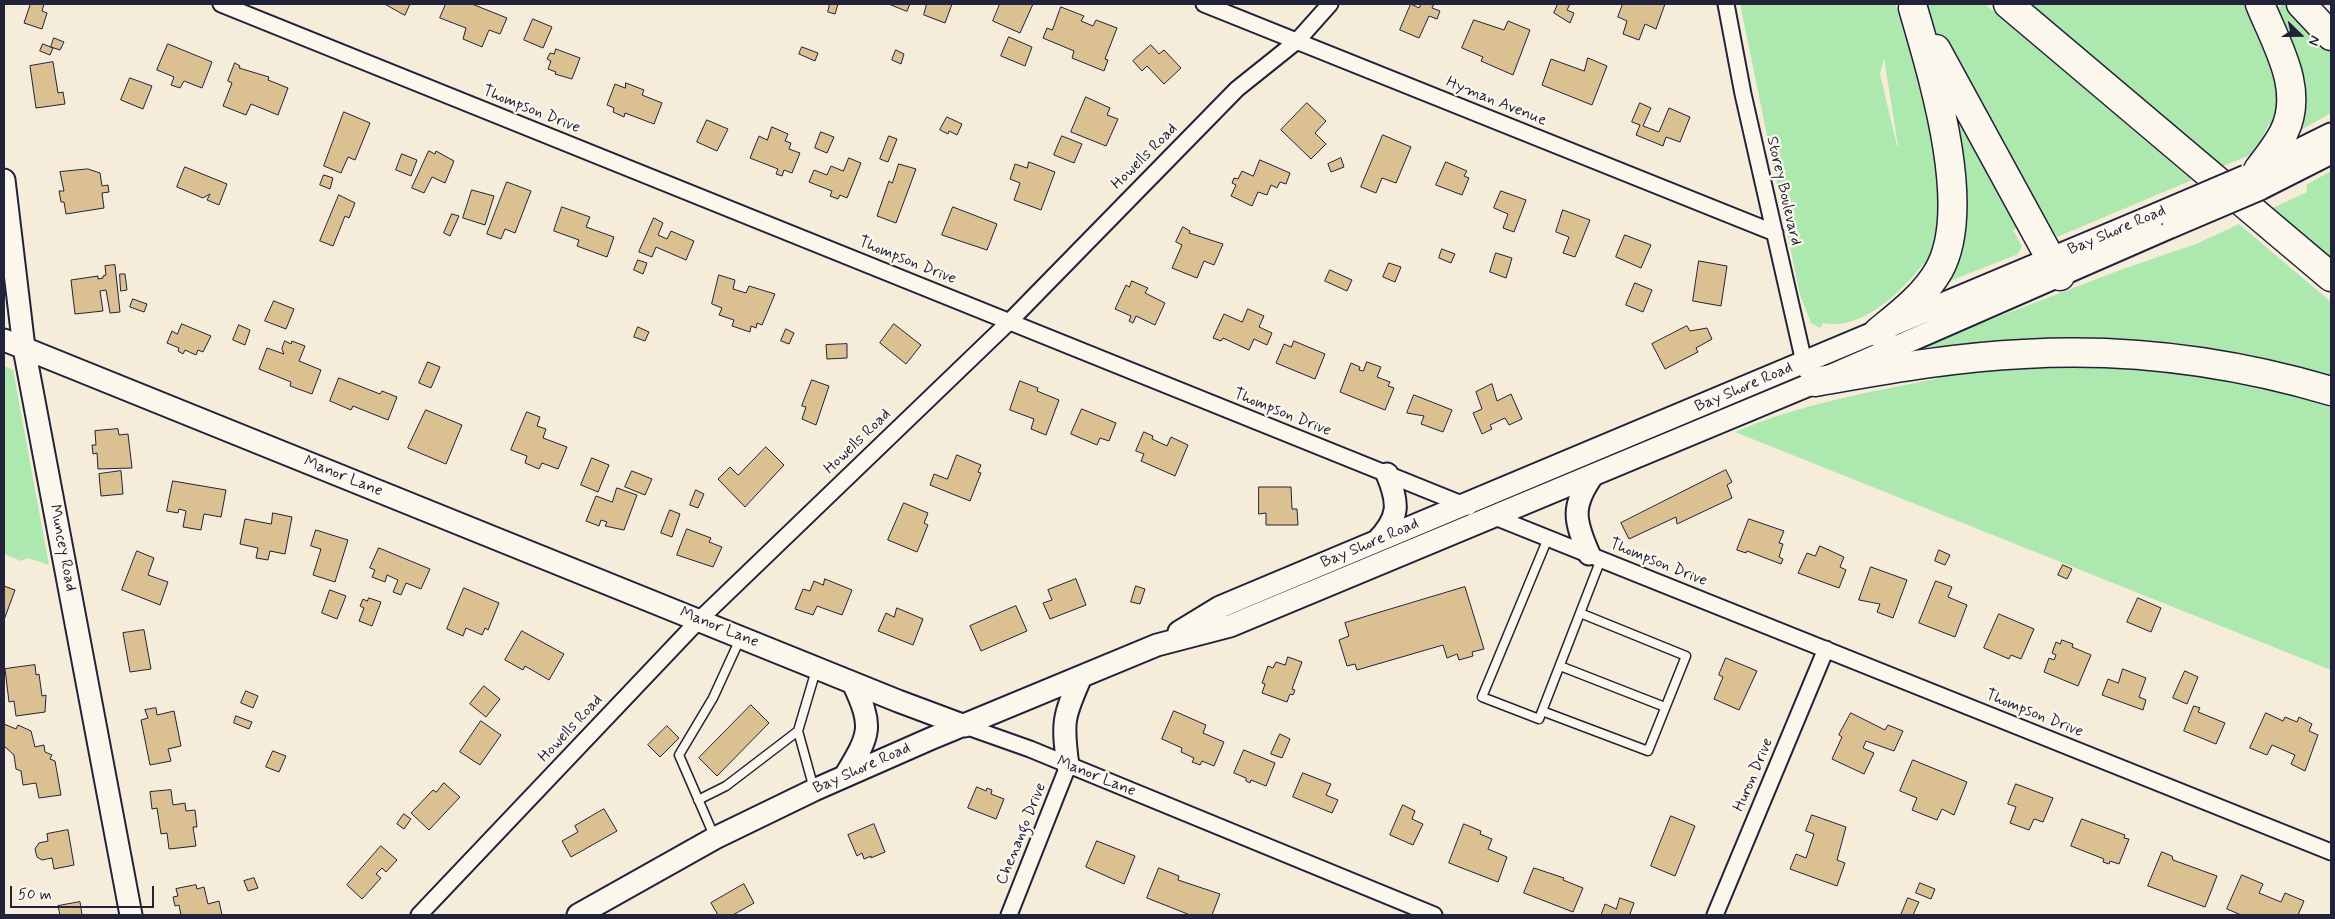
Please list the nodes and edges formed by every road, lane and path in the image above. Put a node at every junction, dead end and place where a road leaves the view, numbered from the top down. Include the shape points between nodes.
1 (221, 4) edge
2 (1204, 4) edge
3 (1330, 4) edge
4 (1726, 4) edge
5 (2008, 4) edge
6 (2260, 4) edge
7 (2301, 4) edge
8 (1912, 6) edge
9 (2331, 36) edge
10 (1296, 41) junction
11 (2331, 134) edge
12 (2331, 152) edge
13 (2254, 178) junction
14 (4, 180) edge
15 (1775, 233) junction
16 (2056, 267) junction
17 (2331, 277) edge
18 (1010, 321) junction
19 (1878, 332) junction
20 (4, 340) edge
21 (24, 348) junction
22 (1809, 377) junction
23 (2331, 391) edge
24 (1386, 474) junction
25 (1593, 475) junction
26 (1465, 505) junction
27 (1492, 516) junction
28 (1548, 538) junction
29 (1377, 541) junction
30 (1595, 556) junction
31 (1580, 613) junction
32 (698, 620) junction
33 (740, 637) junction
34 (1157, 645) junction
35 (1826, 649) junction
36 (1560, 666) junction
37 (816, 668) junction
38 (1081, 677) junction
39 (853, 683) junction
40 (1665, 707) junction
41 (1542, 711) junction
42 (965, 726) junction
43 (798, 731) junction
44 (1068, 766) junction
45 (845, 776) junction
46 (814, 790) junction
47 (698, 800) junction
48 (715, 838) junction
49 (2331, 852) edge
50 (131, 915) edge
51 (419, 915) edge
52 (578, 915) edge
53 (1009, 915) edge
54 (1434, 915) edge
55 (1714, 915) edge

1 - 18 street, Thompson Drive
2 - 10 street, Hyman Avenue
3 - 10 street, Howells Road
4 - 15 street, Storey Boulevard
5 - 17 highway
6 - 13 highway via 2288,74 2292,110 2285,131
7 - 9 highway
8 - 16 highway
8 - 19 highway via 1944,127 1951,181 1950,232 1944,259 1935,276 1906,308
10 - 15 street, Hyman Avenue
10 - 18 street, Howells Road via 1237,89
11 - 13 main road, Bay Shore Road
12 - 13 main road, Bay Shore Road
13 - 16 main road, Bay Shore Road, bridge
14 - 21 main road, Muncey Road
15 - 22 street, Storey Boulevard
16 - 19 main road, Bay Shore Road
16 - 22 main road, Bay Shore Road
18 - 24 street, Thompson Drive
18 - 32 street, Howells Road
19 - 22 main road, Bay Shore Road
20 - 21 main road, Manor Lane
21 - 32 main road, Manor Lane
21 - 50 main road, Muncey Road
22 - 23 highway via 2019,354 2122,354 2192,361 2266,374
22 - 25 main road, Bay Shore Road
22 - 26 main road, Bay Shore Road
24 - 26 street, Thompson Drive
24 - 29 main road via 1395,496 1395,515
25 - 27 main road, Bay Shore Road
25 - 30 main road via 1581,494 1576,511 1578,526
26 - 27 street, Thompson Drive
26 - 29 main road, Bay Shore Road
27 - 28 street, Thompson Drive
27 - 34 main road, Bay Shore Road via 1230,626
28 - 30 street, Thompson Drive
28 - 41 lane via 1482,697 1539,719
29 - 34 main road, Bay Shore Road via 1220,607
30 - 31 lane
30 - 35 street, Thompson Drive
31 - 36 lane
31 - 40 lane via 1686,656
32 - 33 main road, Manor Lane
32 - 51 street, Howells Road
33 - 37 main road, Manor Lane
33 - 47 lane via 713,698 679,755
34 - 38 main road, Bay Shore Road
35 - 49 street, Thompson Drive
35 - 55 street, Huron Drive
36 - 40 lane
36 - 41 lane
37 - 39 main road, Manor Lane
37 - 43 lane
38 - 42 main road, Bay Shore Road
38 - 44 main road via 1063,724
39 - 42 main road, Manor Lane
39 - 45 main road via 865,708 868,728 864,744
40 - 41 lane via 1648,751
42 - 44 street, Manor Lane
42 - 45 main road, Bay Shore Road
43 - 46 lane
43 - 47 lane via 726,786
44 - 53 street, Chenango Drive
44 - 54 street, Manor Lane
45 - 46 main road, Bay Shore Road
46 - 48 main road, Bay Shore Road
47 - 48 lane
48 - 52 main road, Bay Shore Road

